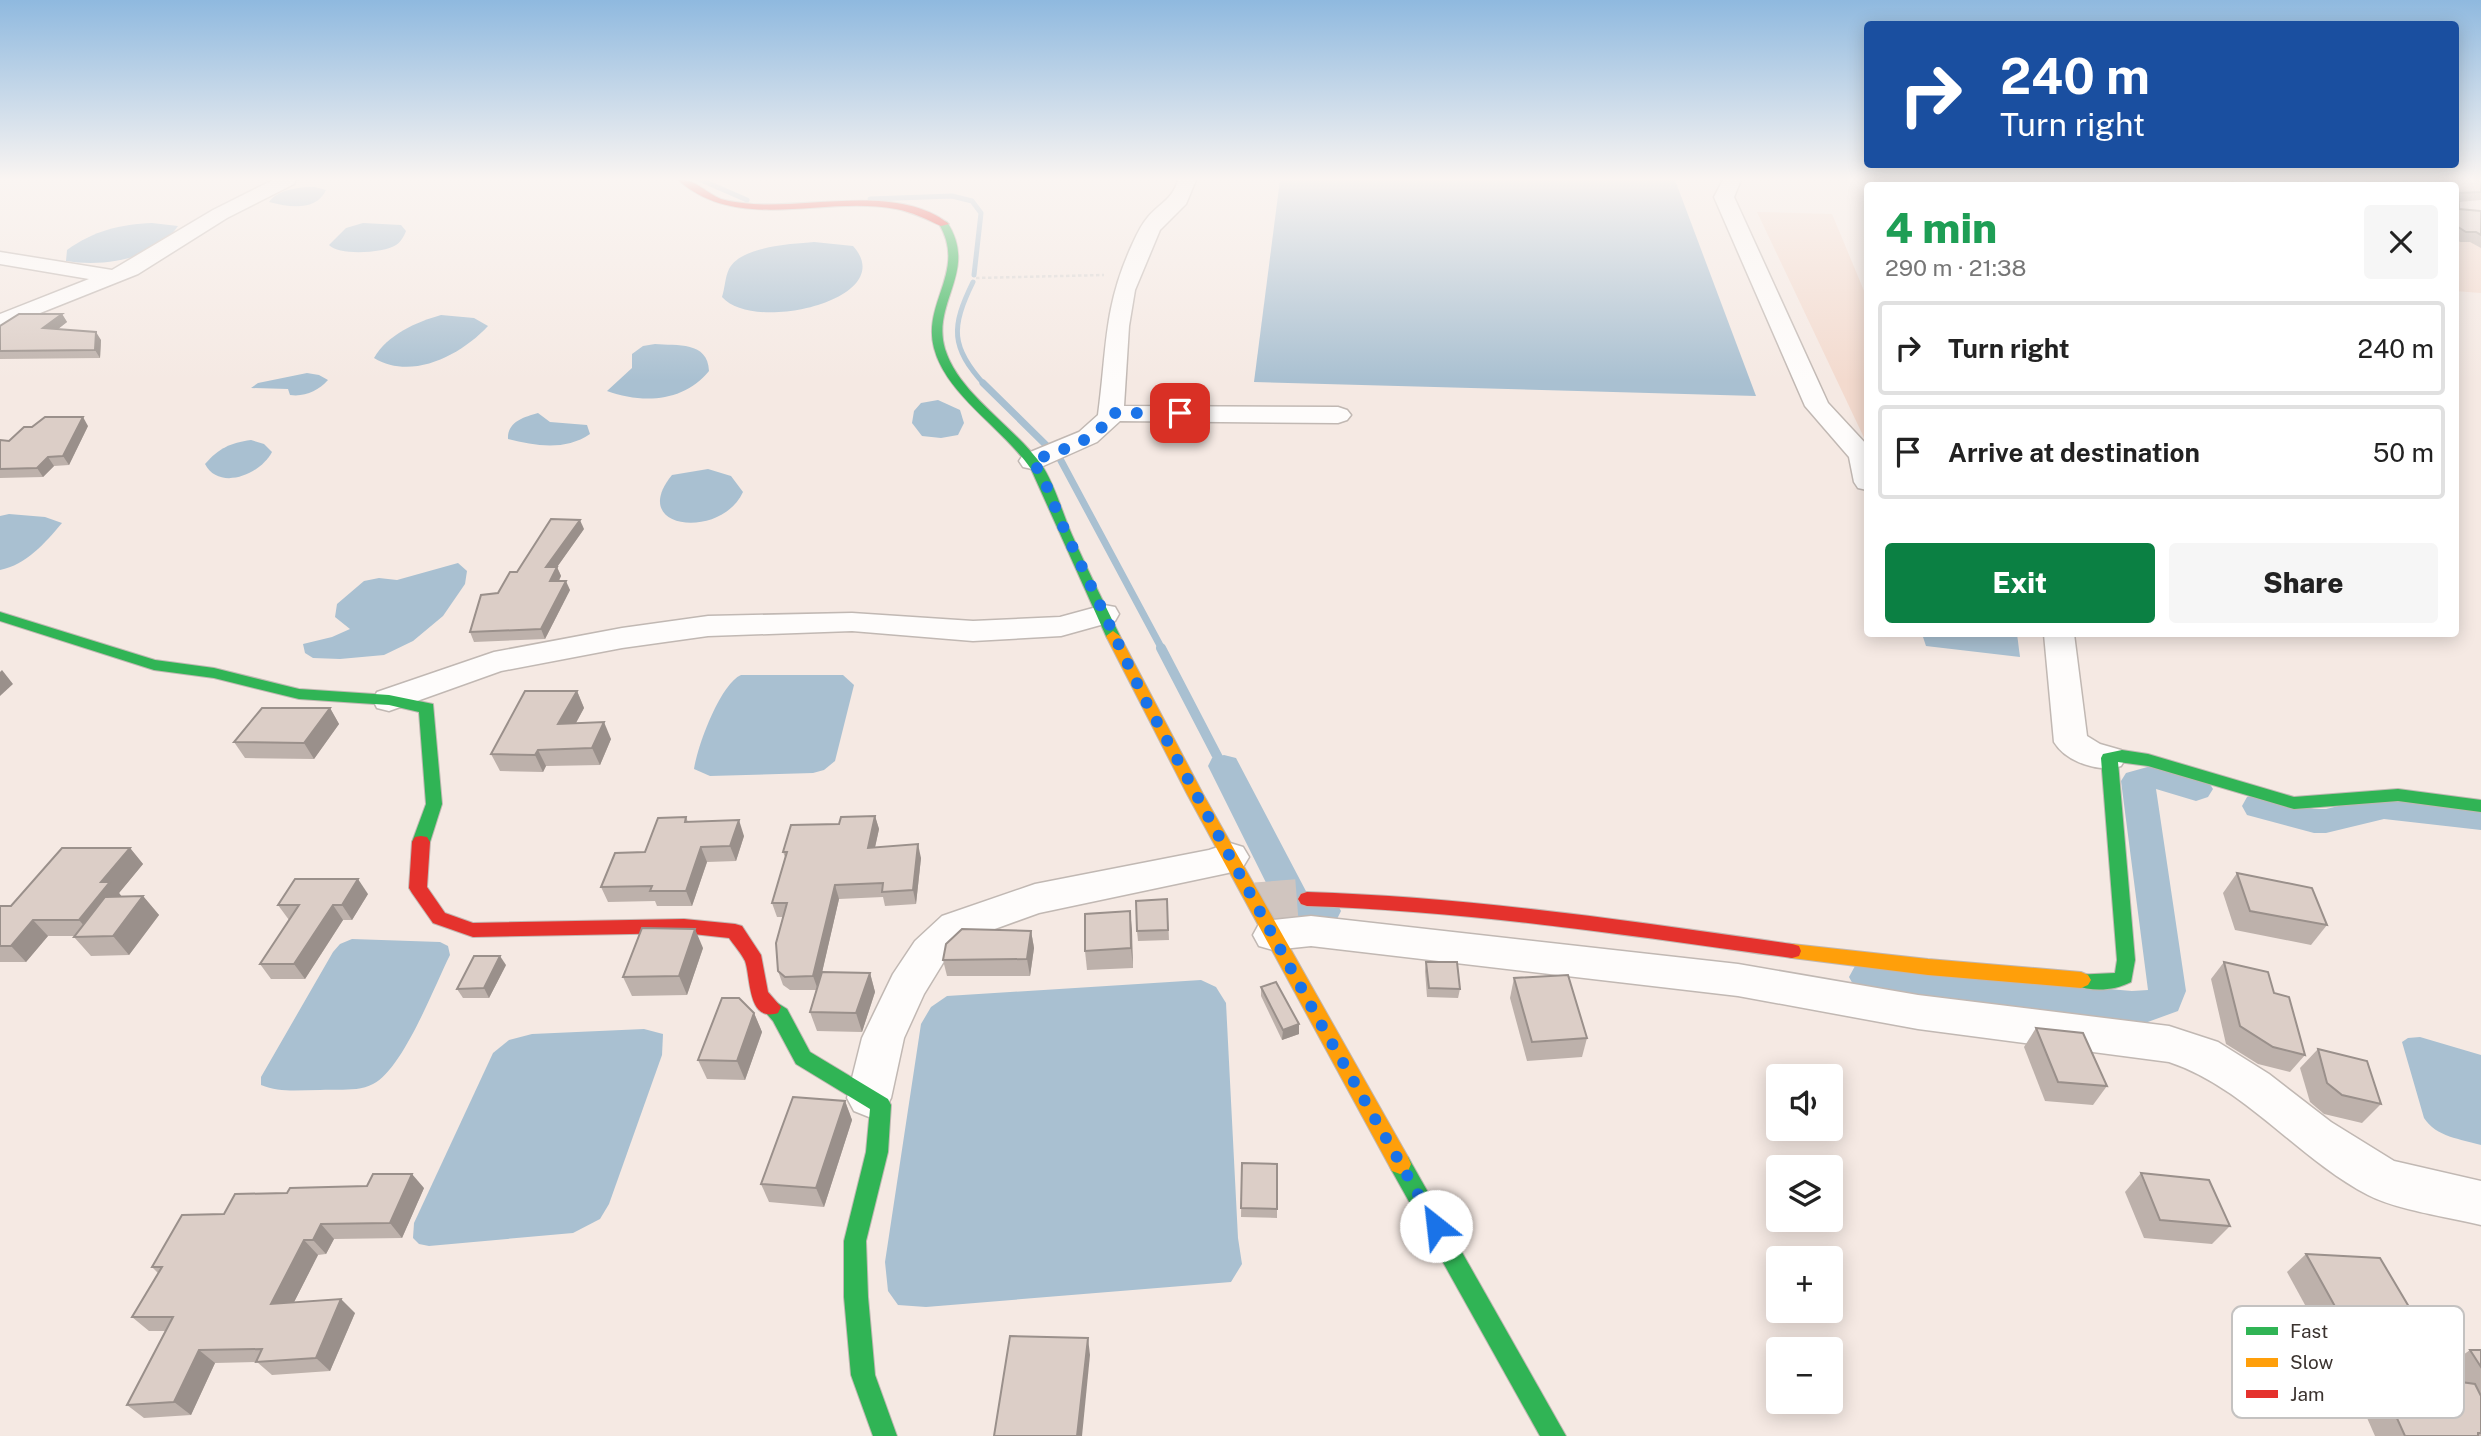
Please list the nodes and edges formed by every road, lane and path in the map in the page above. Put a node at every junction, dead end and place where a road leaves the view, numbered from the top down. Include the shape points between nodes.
1 (168, 247) edge
2 (953, 247) edge
3 (1143, 247) edge
4 (1746, 247) edge
5 (0, 258) edge
6 (1130, 274) junction
7 (114, 277) junction
8 (951, 277) junction
9 (0, 322) edge
10 (1111, 413) junction
11 (1338, 415) dead end
12 (1032, 461) junction
13 (1864, 466) edge
14 (1104, 614) junction
15 (0, 616) edge
16 (2059, 637) edge
17 (389, 700) junction
18 (2109, 758) junction
19 (2481, 806) edge
20 (1230, 857) junction
21 (1307, 899) tunnel mouth
22 (1273, 935) junction
23 (869, 1098) junction
24 (2481, 1203) edge
25 (885, 1436) edge
26 (1554, 1436) edge

1 - 7 street
2 - 8 street
3 - 6 street
4 - 13 street via 1817,406 1862,455
5 - 7 street
6 - 8 path
6 - 10 street via 1120,314
7 - 9 street
8 - 12 street via 934,326 937,345 972,399
10 - 11 street
10 - 12 street via 1088,437
12 - 14 street
14 - 17 street via 1060,626 973,631 852,622 708,626 494,662
14 - 20 street
15 - 17 street via 154,664 299,694
16 - 18 street via 2071,742
17 - 23 street via 427,708 434,804 420,846 418,888 439,918 473,930 643,926 735,931 754,960 759,995 780,1014 803,1058
18 - 19 street via 2148,760 2294,803 2398,795
18 - 21 street via 2126,960 2124,977 2113,982 1880,962 1528,911 1355,898
20 - 22 street
20 - 23 street via 1035,899 956,927 929,952 907,986 883,1038
22 - 24 street via 1311,931 1550,957 2169,1044 2203,1055 2254,1087 2315,1136 2384,1180
22 - 26 street
23 - 25 street via 881,1105 877,1152 855,1241 856,1297 863,1375

